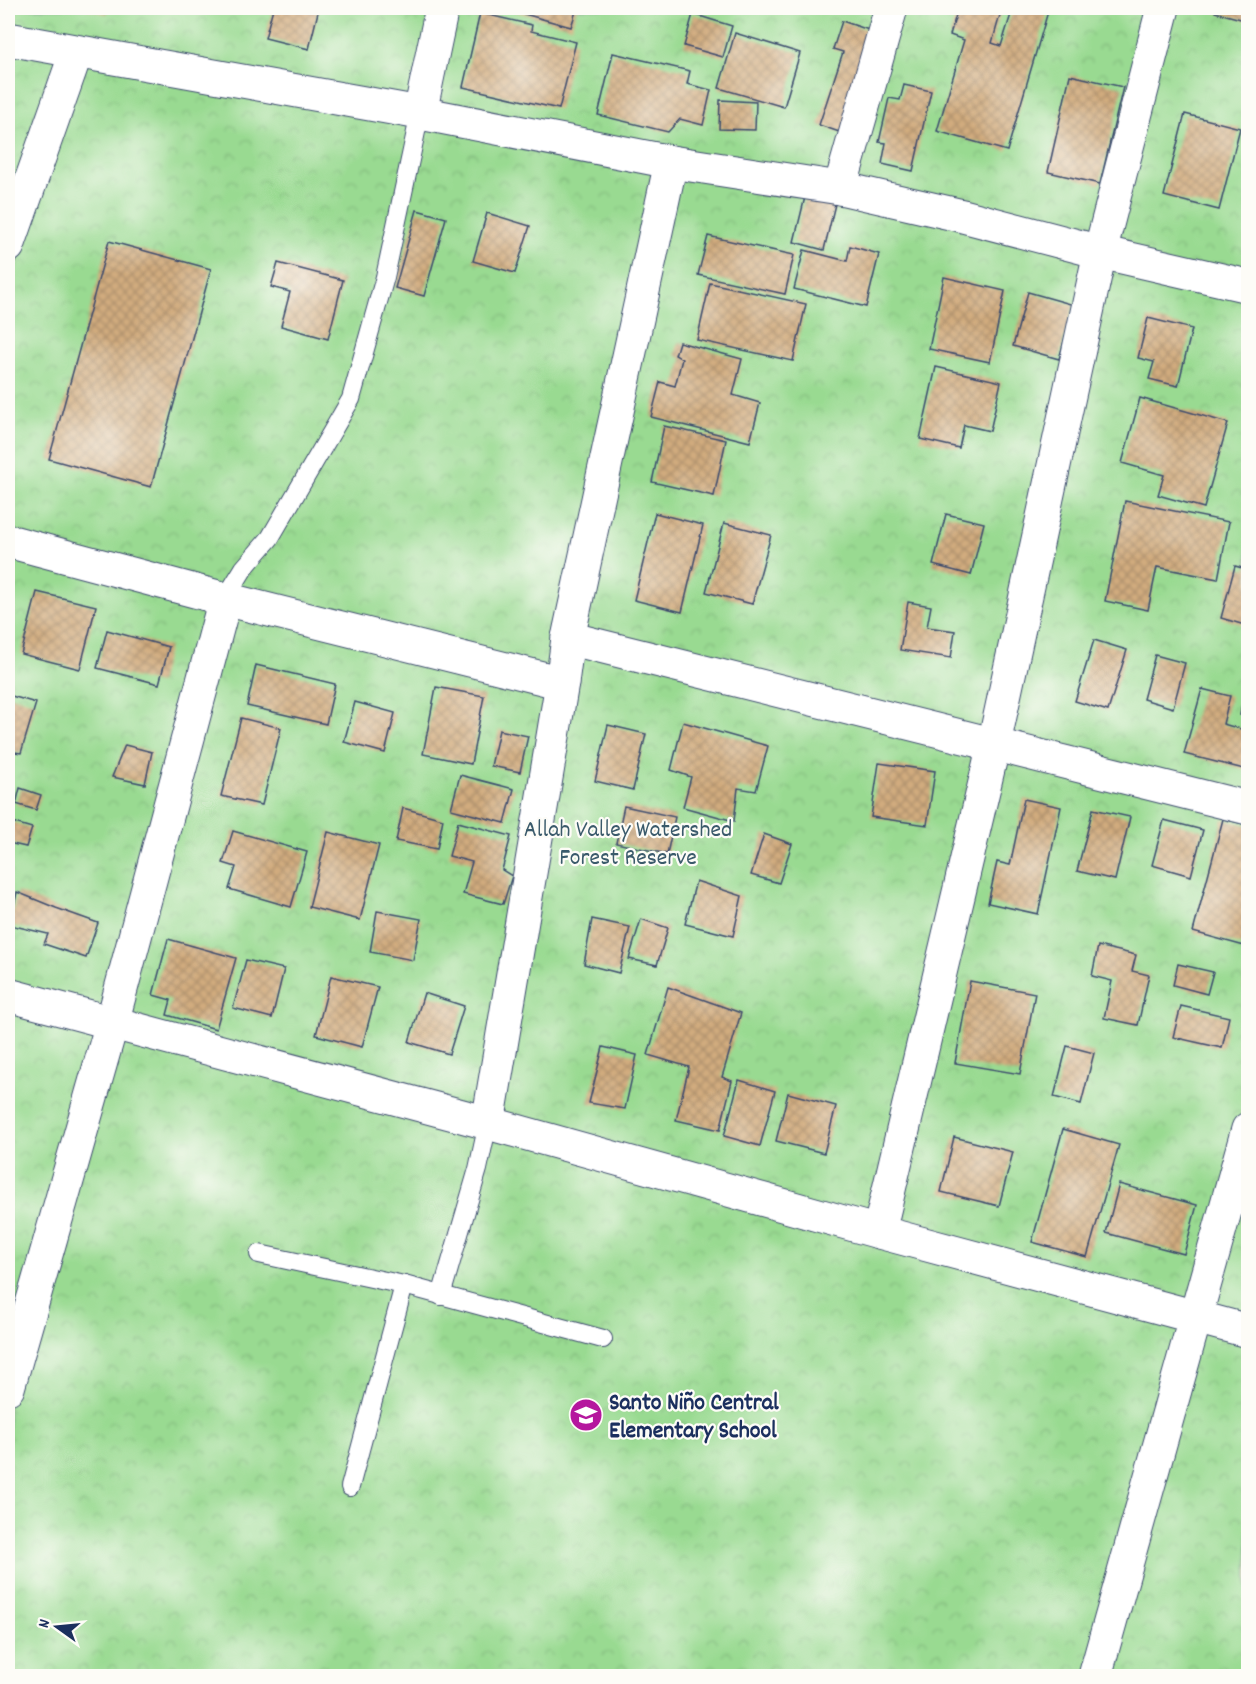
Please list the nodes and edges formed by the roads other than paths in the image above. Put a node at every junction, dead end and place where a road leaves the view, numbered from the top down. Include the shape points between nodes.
1 (442, 8) edge
2 (891, 8) edge
3 (1163, 8) edge
4 (8, 39) edge
5 (76, 53) junction
6 (420, 113) junction
7 (671, 162) junction
8 (840, 188) junction
9 (8, 246) edge
10 (1100, 252) junction
11 (1248, 286) edge
12 (8, 541) edge
13 (225, 599) junction
14 (568, 638) junction
15 (562, 683) junction
16 (994, 744) junction
17 (1248, 808) edge
18 (8, 995) edge
19 (112, 1023) junction
20 (488, 1123) junction
21 (1248, 1129) edge
22 (879, 1232) junction
23 (259, 1254) dead end
24 (404, 1285) junction
25 (441, 1296) junction
26 (1196, 1318) junction
27 (1248, 1331) edge
28 (603, 1339) dead end
29 (8, 1388) edge
30 (350, 1487) dead end
31 (1095, 1677) edge

1 - 6 street
2 - 8 street
3 - 10 street
4 - 5 street
5 - 6 street
5 - 9 street
6 - 7 street
6 - 13 lane via 385,277 351,399 270,538 244,568
7 - 8 street
7 - 14 street
8 - 10 street
10 - 11 street
10 - 16 street
12 - 13 street
13 - 15 street
13 - 19 street
14 - 15 street
14 - 16 street
15 - 20 street
16 - 17 street
16 - 22 street
18 - 19 street
19 - 20 street
19 - 29 street
20 - 22 street
20 - 25 lane
21 - 26 street
22 - 26 street
23 - 24 lane
24 - 25 lane
24 - 30 lane
25 - 28 lane
26 - 27 street
26 - 31 street

